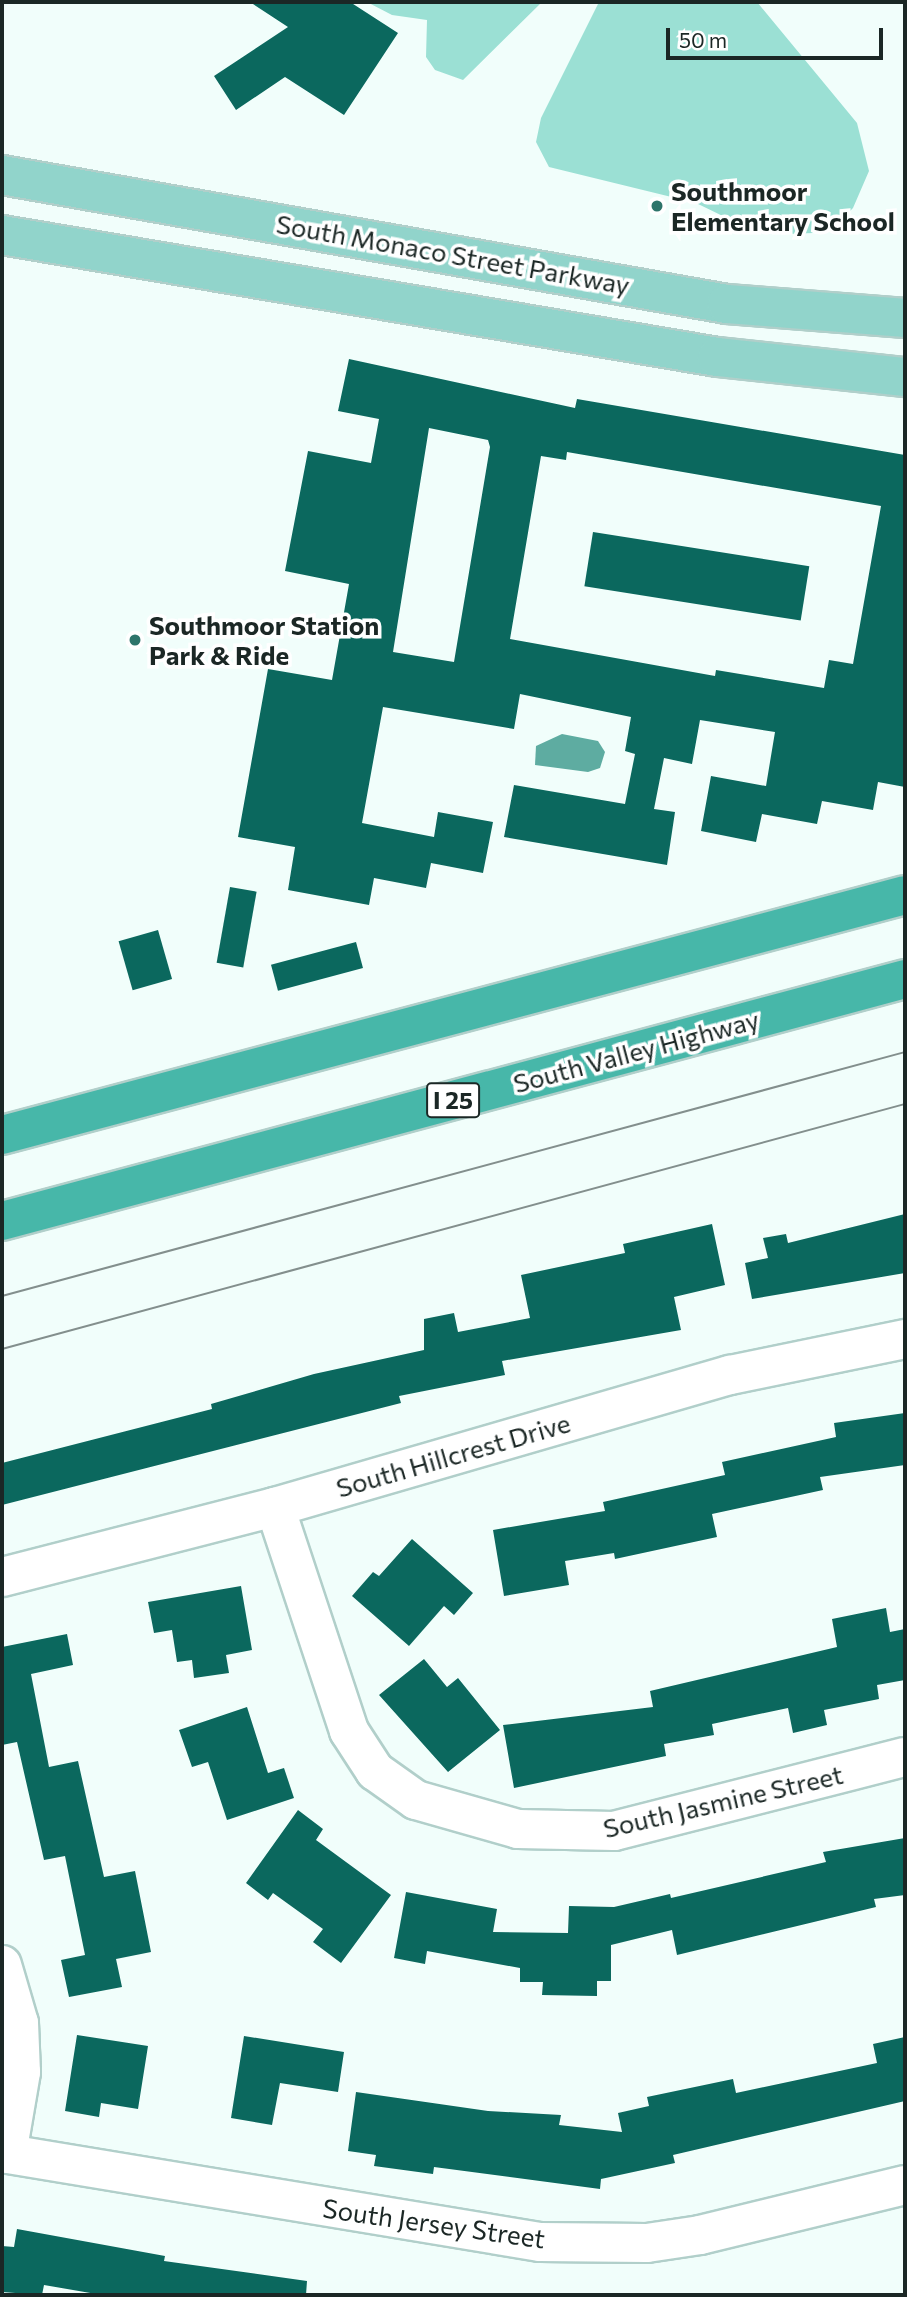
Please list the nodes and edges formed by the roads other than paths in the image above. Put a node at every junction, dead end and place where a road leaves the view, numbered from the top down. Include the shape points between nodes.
1 (2, 175) edge
2 (2, 235) edge
3 (905, 318) edge
4 (905, 376) edge
5 (905, 895) edge
6 (905, 979) edge
7 (2, 1135) edge
8 (2, 1221) edge
9 (905, 1339) edge
10 (275, 1507) junction
11 (2, 1577) edge
12 (905, 1757) edge
13 (2, 1965) edge
14 (4, 2153) edge
15 (905, 2185) edge

1 - 3 main road, South Monaco Street Parkway via 727,304
2 - 4 main road via 717,357
5 - 7 highway
6 - 8 highway, South Valley Highway / I 25
9 - 10 street, South Hillcrest Drive via 730,1375
10 - 11 street, South Hillcrest Drive
10 - 12 street, South Jasmine Street via 349,1731 375,1771 416,1800 518,1829 614,1831
13 - 14 street via 19,2023 20,2060
14 - 15 street, South Jersey Street via 540,2242 647,2242 700,2235

